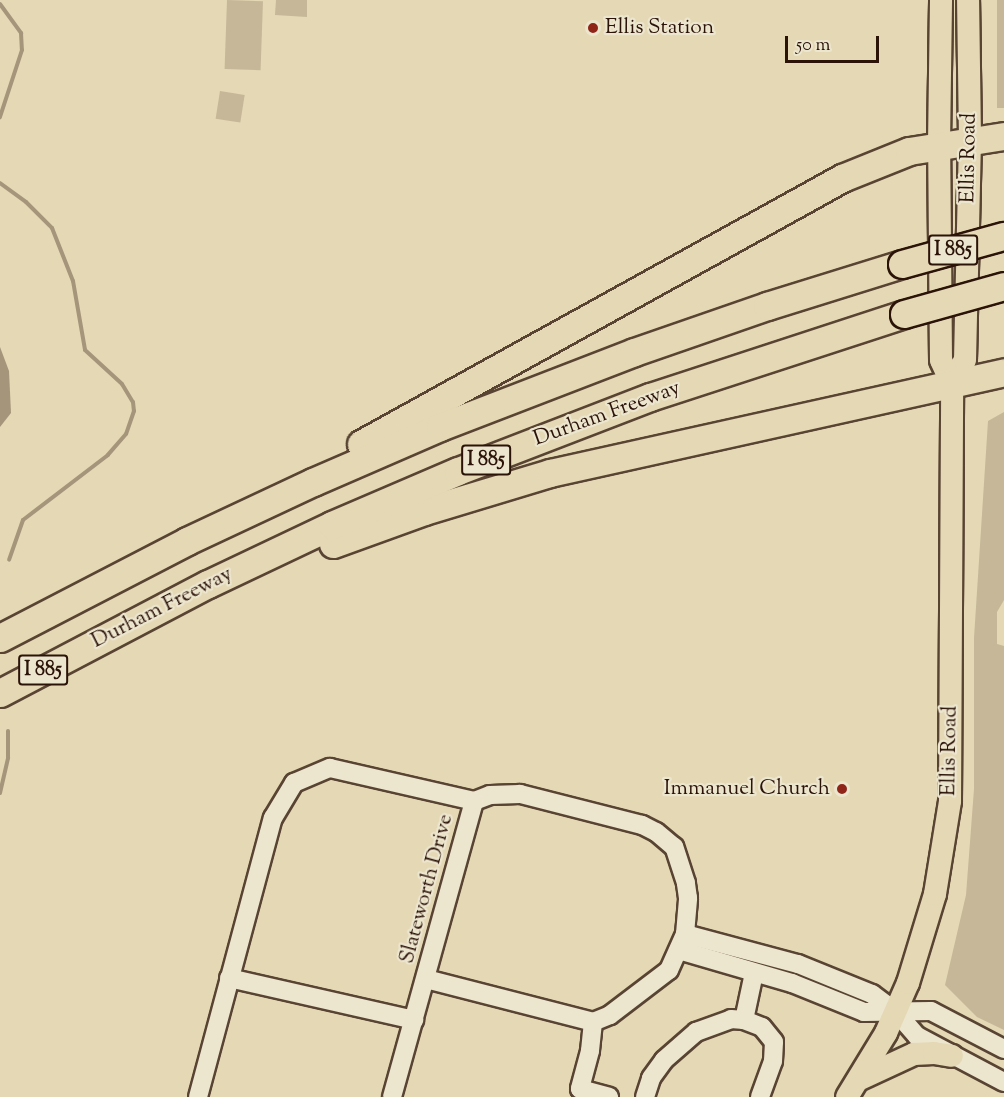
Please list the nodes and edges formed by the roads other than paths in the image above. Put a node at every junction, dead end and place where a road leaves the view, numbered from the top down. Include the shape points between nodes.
1 (941, 0) edge
2 (968, 0) edge
3 (1004, 136) edge
4 (970, 140) junction
5 (939, 145) junction
6 (1004, 236) edge
7 (1004, 286) edge
8 (1004, 372) edge
9 (952, 384) junction
10 (187, 541) junction
11 (0, 638) edge
12 (85, 646) junction
13 (0, 693) edge
14 (474, 801) junction
15 (682, 942) junction
16 (754, 973) junction
17 (229, 978) junction
18 (426, 979) junction
19 (896, 1012) junction
20 (414, 1020) junction
21 (744, 1020) junction
22 (592, 1022) junction
23 (1004, 1049) edge
24 (952, 1056) junction
25 (999, 1079) edge
26 (853, 1088) edge
27 (198, 1097) edge
28 (392, 1097) edge
29 (609, 1097) edge
30 (645, 1097) edge
31 (760, 1097) edge
32 (999, 1097) edge

1 - 5 main road, Ellis Road
2 - 4 main road, Ellis Road
3 - 4 highway
4 - 5 highway
4 - 9 main road, Ellis Road via 965,360
5 - 9 main road, Ellis Road via 941,360
5 - 10 highway via 890,157 812,192
6 - 10 highway, I 885, bridge via 902,264 700,329 538,388 377,453
7 - 12 highway, Durham Freeway / I 885, bridge via 672,389 469,467 270,554
8 - 9 highway
9 - 12 highway via 614,458 487,491 288,561
9 - 19 main road, Ellis Road via 950,801 935,894
10 - 11 highway, I 885
12 - 13 highway, Durham Freeway / I 885
14 - 15 street via 490,795 519,794 642,825 656,832 674,847 686,883 688,898
14 - 17 street, Slateworth Drive via 330,768 294,783 273,818
14 - 18 street, Slateworth Drive
15 - 16 street
15 - 19 street via 798,964 872,994
15 - 22 street via 669,970 610,1015
16 - 19 street via 792,983 864,1012
16 - 21 street
17 - 20 street
17 - 27 street, Slateworth Drive
18 - 20 street, Slateworth Drive
18 - 22 street
19 - 23 street via 931,1011
19 - 24 street via 917,1035
19 - 26 main road, Ellis Road
20 - 28 street, Slateworth Drive
21 - 30 street via 722,1021 696,1032 656,1068
21 - 31 street via 762,1027 774,1042 773,1061
22 - 29 street via 590,1051 580,1089
24 - 25 street
24 - 26 main road via 914,1054
25 - 32 street

